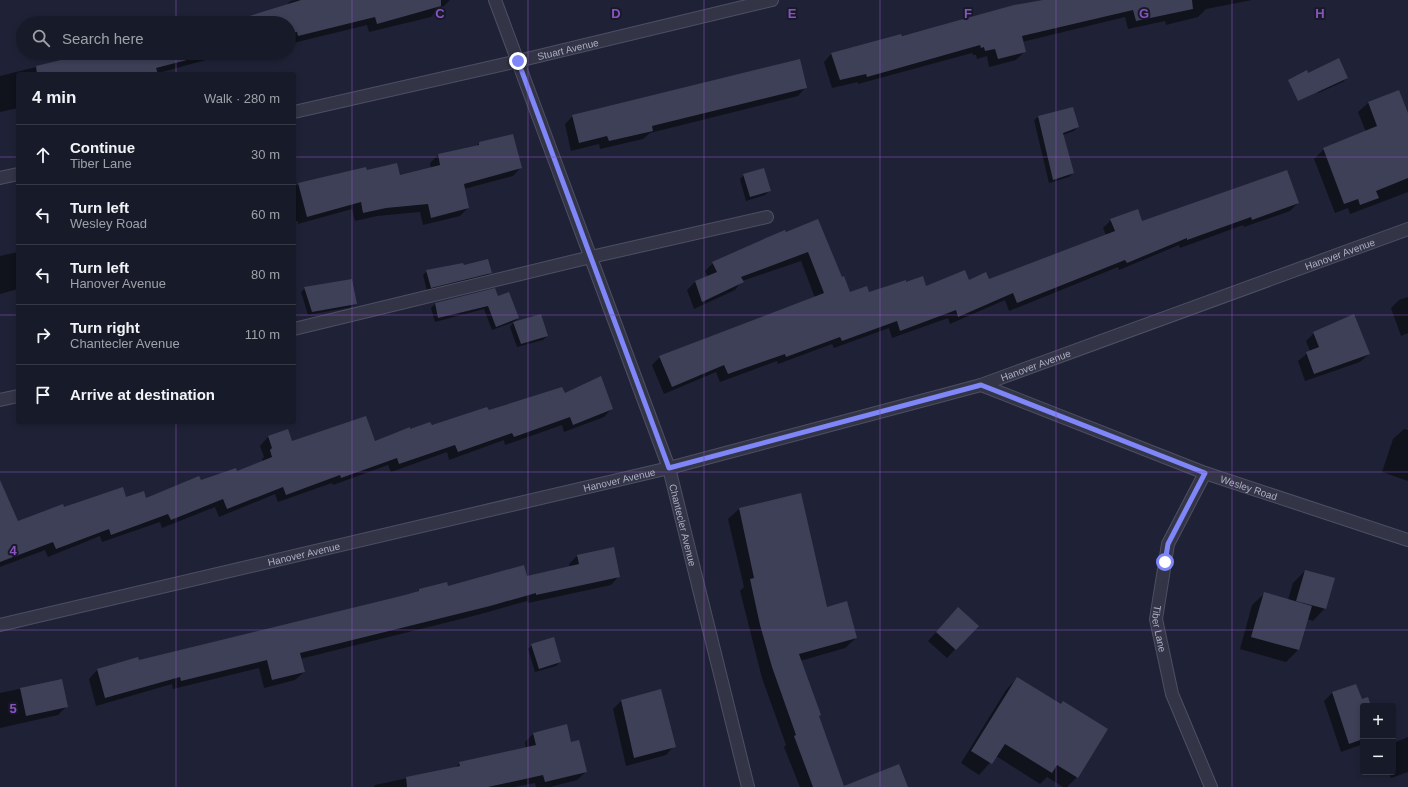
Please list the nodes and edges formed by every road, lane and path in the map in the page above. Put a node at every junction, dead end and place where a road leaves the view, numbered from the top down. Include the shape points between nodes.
1 (495, 0) edge
2 (772, 0) edge
3 (518, 61) junction
4 (296, 112) edge
5 (16, 174) edge
6 (0, 178) edge
7 (767, 217) dead end
8 (1408, 229) edge
9 (591, 257) junction
10 (296, 329) edge
11 (981, 385) junction
12 (16, 396) edge
13 (0, 400) edge
14 (669, 468) junction
15 (1205, 473) junction
16 (1408, 540) edge
17 (0, 625) edge
18 (748, 787) edge
19 (1211, 787) edge

1 - 3 street, Chantecler Avenue
2 - 3 street, Stuart Avenue
3 - 4 street, Stuart Avenue
3 - 9 street, Chantecler Avenue
5 - 6 street
7 - 9 street
8 - 11 street, Hanover Avenue
9 - 10 street
9 - 14 street, Chantecler Avenue
11 - 14 street, Hanover Avenue
11 - 15 street, Wesley Road
12 - 13 street
14 - 17 street, Hanover Avenue
14 - 18 street, Chantecler Avenue
15 - 16 street, Wesley Road
15 - 19 street, Tiber Lane via 1168,544 1156,619 1172,694

